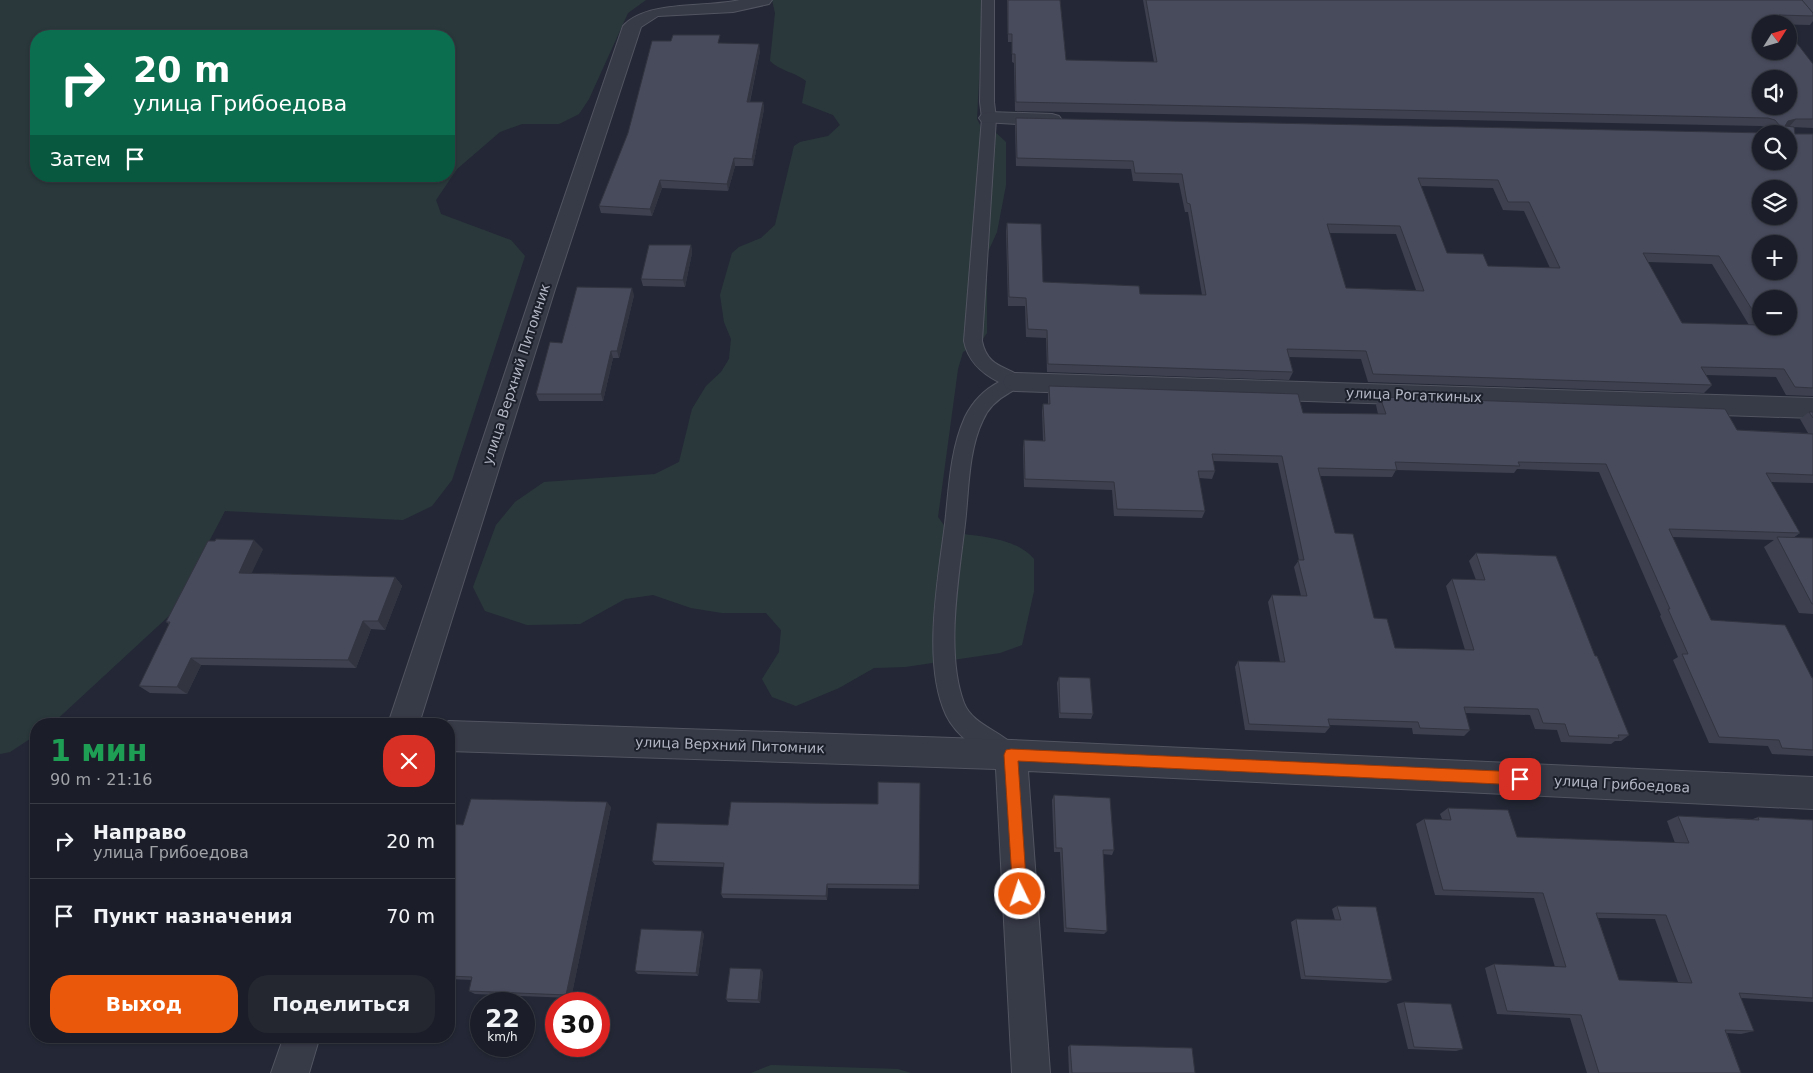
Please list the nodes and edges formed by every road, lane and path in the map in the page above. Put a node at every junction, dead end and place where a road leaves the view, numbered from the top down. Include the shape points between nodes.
1 (763, 0) edge
2 (988, 0) edge
3 (1804, 0) edge
4 (1813, 11) edge
5 (989, 118) junction
6 (1068, 120) edge
7 (1015, 382) junction
8 (1813, 408) edge
9 (405, 718) edge
10 (455, 736) edge
11 (1011, 755) junction
12 (1813, 793) edge
13 (300, 1043) edge
14 (290, 1073) edge
15 (1031, 1073) edge

1 - 9 street, улица Верхний Питомник via 733,6 656,11 636,20 632,26
2 - 5 lane via 986,102
3 - 4 street
5 - 6 street
5 - 7 lane via 972,341 973,351 980,361
7 - 8 street, улица Рогаткиных
7 - 11 lane via 998,389 986,400 974,417 966,445 947,588 944,642 950,693 956,711 988,742
10 - 11 street, улица Верхний Питомник
11 - 12 street, улица Грибоедова
11 - 15 street
13 - 14 street

